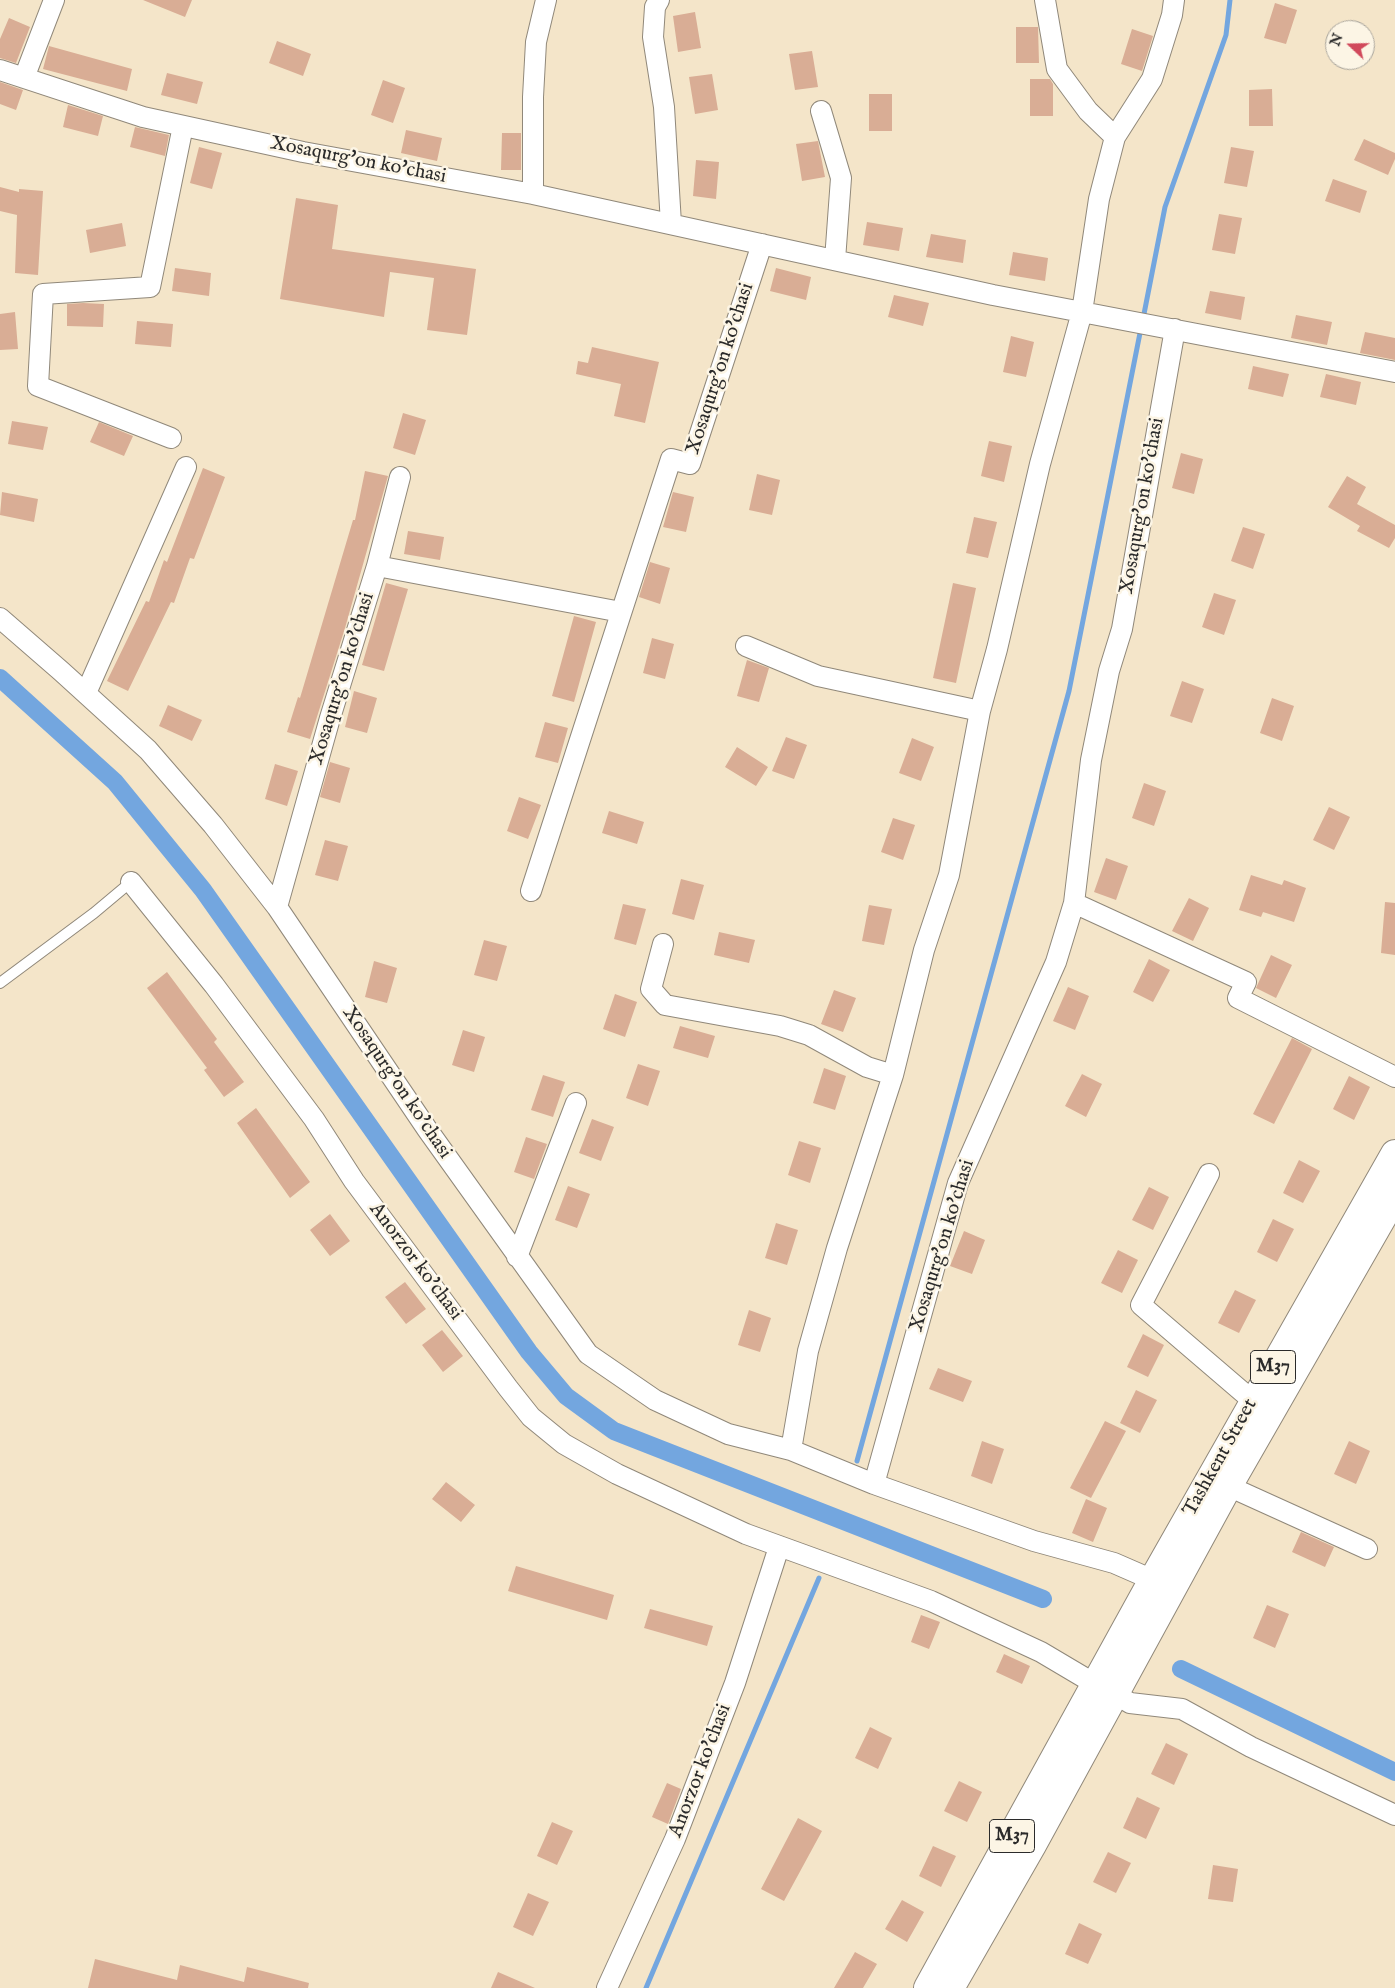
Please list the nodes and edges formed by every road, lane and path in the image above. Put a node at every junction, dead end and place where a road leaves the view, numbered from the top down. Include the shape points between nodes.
1 (54, 0) edge
2 (546, 0) edge
3 (659, 0) edge
4 (1045, 0) edge
5 (1174, 0) edge
6 (0, 70) edge
7 (24, 78) junction
8 (821, 111) dead end
9 (183, 126) junction
10 (1115, 137) junction
11 (533, 194) junction
12 (671, 224) junction
13 (762, 244) junction
14 (835, 260) junction
15 (1082, 312) junction
16 (1175, 329) junction
17 (1395, 372) edge
18 (171, 438) dead end
19 (186, 467) dead end
20 (400, 477) dead end
21 (377, 566) junction
22 (621, 612) junction
23 (0, 618) edge
24 (746, 646) dead end
25 (86, 693) junction
26 (980, 711) junction
27 (131, 882) joint
28 (531, 891) dead end
29 (1074, 903) junction
30 (277, 907) junction
31 (664, 944) dead end
32 (0, 983) edge
33 (893, 1075) junction
34 (1395, 1077) edge
35 (576, 1103) dead end
36 (1395, 1154) edge
37 (1209, 1174) dead end
38 (1390, 1188) edge
39 (517, 1257) junction
40 (1254, 1401) junction
41 (791, 1450) junction
42 (874, 1484) junction
43 (1228, 1486) junction
44 (779, 1547) junction
45 (1367, 1549) dead end
46 (1162, 1585) junction
47 (1105, 1689) junction
48 (1395, 1815) edge
49 (607, 1988) edge
50 (928, 1988) edge
51 (950, 1988) edge

1 - 7 street
2 - 11 street via 536,42
3 - 12 street via 655,7 653,37 664,107
4 - 10 street via 1057,69 1088,111
5 - 10 street via 1152,79
6 - 7 street, Xosaqurg'on ko'chasi
7 - 9 street, Xosaqurg'on ko'chasi via 144,117
8 - 14 street via 841,178
9 - 11 street, Xosaqurg'on ko'chasi via 303,152
9 - 18 street via 150,287 42,294 38,377 38,386
10 - 15 street via 1098,199
11 - 12 street, Xosaqurg'on ko'chasi
12 - 13 street, Xosaqurg'on ko'chasi
13 - 14 street, Xosaqurg'on ko'chasi
13 - 22 street, Xosaqurg'on ko'chasi via 690,464 671,459
14 - 15 street, Xosaqurg'on ko'chasi
15 - 16 street, Xosaqurg'on ko'chasi
15 - 26 street via 1040,464
16 - 17 street
16 - 29 street, Xosaqurg'on ko'chasi via 1122,629 1109,671 1091,760
19 - 25 street
20 - 21 street, Xosaqurg'on ko'chasi
21 - 22 street, Xosaqurg'on ko'chasi
21 - 30 street, Xosaqurg'on ko'chasi
22 - 28 street, Xosaqurg'on ko'chasi
23 - 25 street, Xosaqurg'on ko'chasi
24 - 26 street via 818,676
25 - 30 street, Xosaqurg'on ko'chasi via 148,750 213,825
26 - 33 street via 949,875 924,950
27 - 32 lane
27 - 44 street, Anorzor ko'chasi via 214,985 308,1111 354,1181 531,1416 564,1444 617,1474
29 - 34 street via 1246,982 1238,998
29 - 42 street, Xosaqurg'on ko'chasi via 1056,962 958,1183
30 - 39 street, Xosaqurg'on ko'chasi
31 - 33 street via 651,989 665,1005 780,1026 810,1035 867,1067
33 - 41 street via 808,1350
35 - 39 street
36 - 38 highway, Tashkent Street / M37
37 - 40 street via 1141,1305
38 - 40 highway, Tashkent Street / M37
38 - 43 highway, Tashkent Street / M37
39 - 41 street, Xosaqurg'on ko'chasi via 588,1354 655,1400 728,1434
40 - 46 highway, Tashkent Street / M37
41 - 42 street, Xosaqurg'on ko'chasi
42 - 46 street, Xosaqurg'on ko'chasi via 1034,1541 1114,1563
43 - 45 street
43 - 46 highway, Tashkent Street / M37
44 - 47 street, Anorzor ko'chasi via 931,1601 1041,1652
44 - 49 street, Anorzor ko'chasi via 735,1683 675,1839
46 - 47 highway, M37
47 - 48 street, Anorzor ko'chasi via 1130,1703 1182,1709 1251,1747
47 - 50 highway, M37
47 - 51 highway, M37 via 1032,1846

